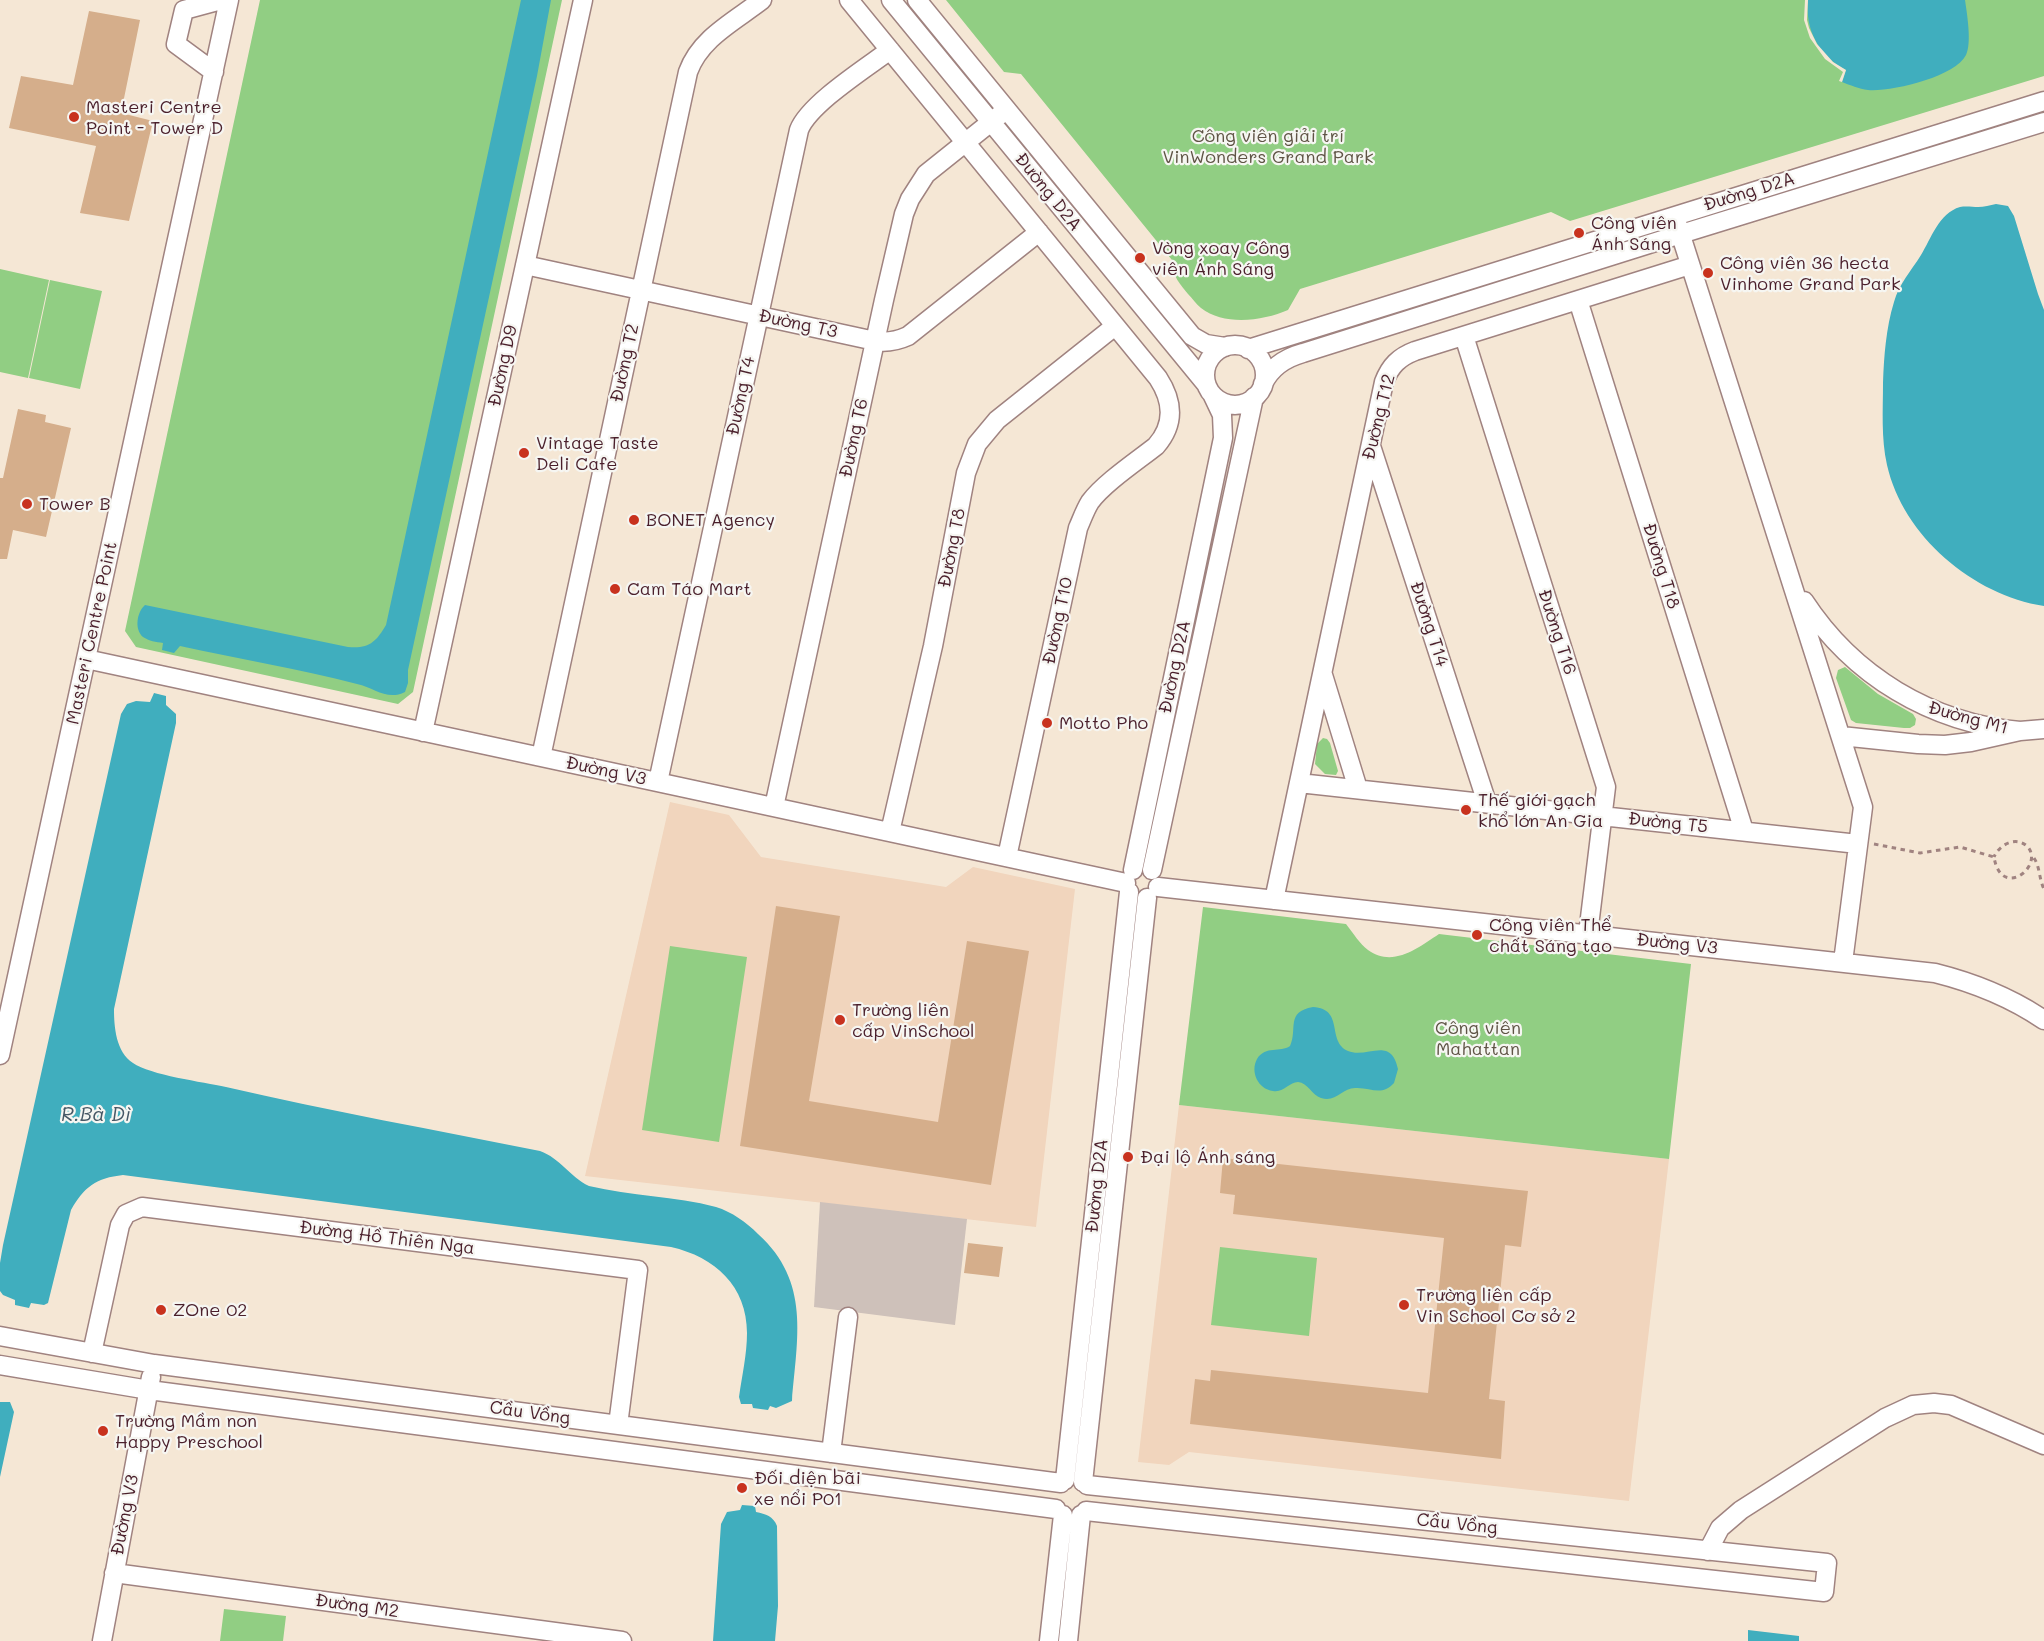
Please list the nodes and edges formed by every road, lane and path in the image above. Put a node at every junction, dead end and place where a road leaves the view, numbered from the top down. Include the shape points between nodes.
1 (221, 0) edge
2 (229, 0) edge
3 (583, 0) edge
4 (762, 0) edge
5 (849, 0) edge
6 (891, 0) edge
7 (917, 0) edge
8 (890, 50) junction
9 (214, 72) junction
10 (2044, 101) edge
11 (1006, 110) junction
12 (991, 122) junction
13 (2044, 123) edge
14 (965, 142) junction
15 (1674, 215) junction
16 (1039, 232) junction
17 (1681, 234) junction
18 (1690, 264) junction
19 (525, 265) junction
20 (640, 290) junction
21 (1578, 300) junction
22 (758, 316) junction
23 (1115, 326) junction
24 (1464, 336) junction
25 (875, 341) junction
26 (1225, 347) junction
27 (1248, 348) junction
28 (1209, 389) junction
29 (1258, 391) junction
30 (1371, 445) junction
31 (1790, 577) junction
32 (86, 659) junction
33 (1322, 673) junction
34 (2044, 729) edge
35 (2020, 731) junction
36 (423, 732) junction
37 (1841, 736) junction
38 (541, 757) junction
39 (658, 782) junction
40 (1299, 783) junction
41 (1358, 789) junction
42 (1486, 804) junction
43 (774, 807) junction
44 (1603, 816) junction
45 (1743, 831) junction
46 (890, 832) junction
47 (1865, 844) junction
48 (1007, 857) junction
49 (2033, 857) junction
50 (1994, 858) junction
51 (1129, 882) junction
52 (1152, 885) junction
53 (2044, 889) edge
54 (1274, 900) junction
55 (1588, 934) junction
56 (1843, 962) junction
57 (2044, 1020) edge
58 (0, 1055) edge
59 (849, 1317) dead end
60 (0, 1336) edge
61 (92, 1353) junction
62 (154, 1364) junction
63 (0, 1365) edge
64 (149, 1390) junction
65 (618, 1425) junction
66 (2044, 1445) edge
67 (831, 1453) junction
68 (1063, 1481) junction
69 (1085, 1484) junction
70 (1071, 1512) junction
71 (1708, 1551) junction
72 (114, 1573) junction
73 (601, 1640) edge
74 (102, 1641) edge
75 (622, 1641) edge
76 (1049, 1641) edge
77 (1068, 1641) edge

1 - 9 street via 184,10 176,44
2 - 9 street, Masteri Centre Point
3 - 19 street, Đường D9
4 - 20 street, Đường T2 via 705,43 691,64
5 - 8 street
6 - 12 street, Đường D2A
7 - 11 street, Đường D2A
8 - 14 street
8 - 22 street, Đường T4 via 813,108 802,121
9 - 32 street, Masteri Centre Point
10 - 15 street, Đường D2A
11 - 12 street, Đường T6
11 - 26 street, Đường D2A via 1192,336 1206,344
12 - 14 street, Đường T6
12 - 28 street, Đường D2A
13 - 17 street, Đường D2A
14 - 16 street
14 - 25 street, Đường T6 via 926,174 910,199 898,235
15 - 17 street
15 - 27 street, Đường D2A
16 - 23 street
16 - 25 street, Đường T3 via 908,336 896,341
17 - 18 street, Đường M1
17 - 29 street, Đường D2A via 1295,355 1272,370
18 - 21 street, Đường T12
18 - 31 street, Đường M1
19 - 20 street, Đường T3
19 - 36 street, Đường D9
20 - 22 street, Đường T3
20 - 38 street, Đường T2
21 - 24 street, Đường T12
21 - 45 street, Đường T18
22 - 25 street, Đường T3
22 - 39 street, Đường T4
23 - 46 street, Đường T8 via 997,420 977,444 966,473 933,646
23 - 48 street, Đường T10 via 1164,387 1169,397 1170,418 1156,446 1101,491 1083,515
24 - 30 street, Đường T12 via 1406,354 1391,366
24 - 44 street, Đường T16 via 1606,787
25 - 43 street, Đường T6
26 - 27 street
26 - 28 street via 1207,363
27 - 29 street via 1261,361 1264,375
28 - 29 street via 1219,400 1230,404 1243,403
28 - 51 street, Đường D2A via 1222,415 1223,438
29 - 52 street, Đường D2A
30 - 33 street, Đường T12
30 - 42 street, Đường T14
31 - 35 street, Đường M1 via 1829,635 1881,681 1950,717
31 - 37 street, Đường M1
32 - 36 street, Đường V3
32 - 58 street, Masteri Centre Point
33 - 40 street, Đường T12
33 - 41 street, Đường T12
34 - 35 street
35 - 37 street, Đường M1 via 1945,745
36 - 38 street, Đường V3
37 - 47 street, Đường M1 via 1863,807
38 - 39 street, Đường V3
39 - 43 street, Đường V3
40 - 41 street, Đường T5
40 - 54 street, Đường T12
41 - 42 street, Đường T5
42 - 44 street, Đường T5
43 - 46 street, Đường V3
44 - 45 street, Đường T5
44 - 55 street, Đường T16
45 - 47 street, Đường T5
46 - 48 street, Đường V3
47 - 50 path via 1920,853 1960,847
47 - 56 street, Đường M1
48 - 51 street, Đường V3
49 - 50 path via 2027,845 2011,842 2002,846
49 - 50 path via 2028,871 2012,878 1998,871
49 - 53 path
51 - 52 street via 1137,898
51 - 52 street via 1145,867
51 - 68 street, Đường D2A
52 - 54 street, Đường V3
52 - 69 street, Đường D2A
54 - 55 street, Đường V3
55 - 56 street, Đường V3
56 - 57 street, Đường V3 via 1935,973 1965,981 2014,1001
59 - 67 street
60 - 61 street, Cầu Vồng
61 - 62 street, Cầu Vồng
61 - 65 street, Đường Hồ Thiên Nga via 120,1225 126,1214 142,1207 638,1270
62 - 64 street, Đường V3
62 - 65 street, Cầu Vồng
63 - 64 street, Cầu Vồng
64 - 70 street, Cầu Vồng
64 - 72 street, Đường V3
65 - 67 street, Cầu Vồng
66 - 71 street via 1951,1405 1913,1406 1875,1424 1740,1510 1720,1528
67 - 68 street, Cầu Vồng
68 - 69 street via 1076,1479
68 - 70 street via 1053,1496
69 - 70 street via 1091,1500
69 - 71 street, Cầu Vồng
70 - 71 street, Cầu Vồng via 1824,1592 1827,1563
70 - 76 street
70 - 77 street
72 - 73 street, Đường M2
72 - 74 street, Đường V3
73 - 75 street, Đường M2

